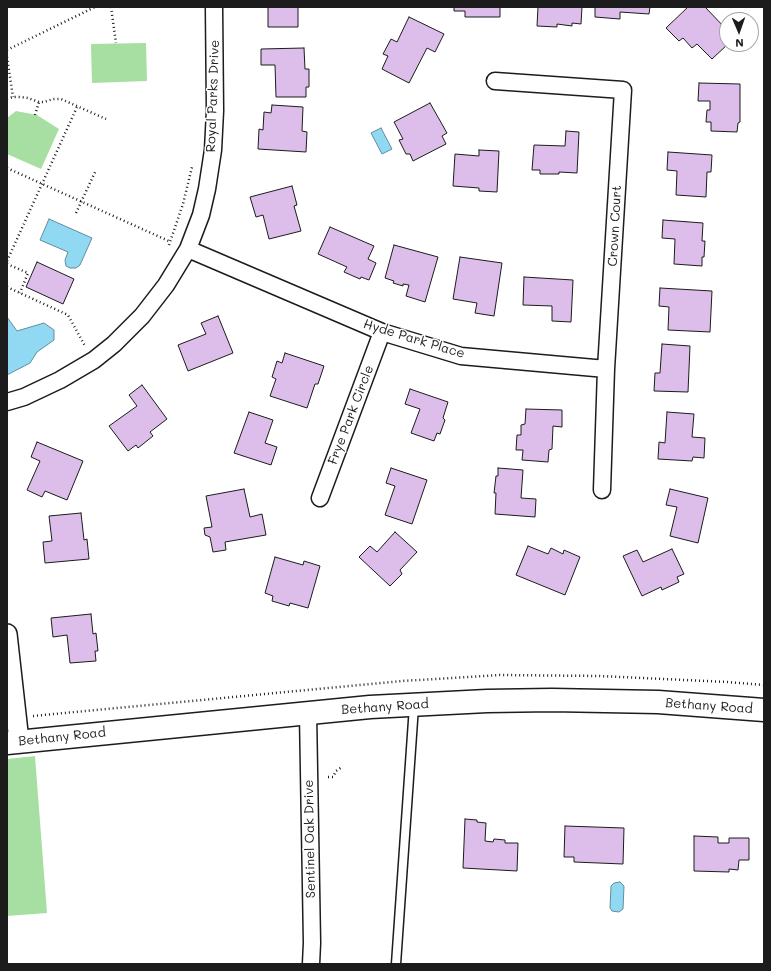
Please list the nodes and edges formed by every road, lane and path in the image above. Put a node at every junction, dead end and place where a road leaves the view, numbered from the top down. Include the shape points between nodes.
1 (95, 7) edge
2 (110, 7) edge
3 (214, 7) edge
4 (116, 43) dead end
5 (7, 50) edge
6 (7, 57) edge
7 (495, 81) dead end
8 (13, 97) junction
9 (7, 99) edge
10 (38, 102) junction
11 (77, 107) junction
12 (35, 115) dead end
13 (106, 119) dead end
14 (193, 161) dead end
15 (7, 168) edge
16 (96, 170) dead end
17 (43, 184) junction
18 (82, 202) junction
19 (76, 213) dead end
20 (171, 242) junction
21 (168, 248) dead end
22 (188, 249) junction
23 (7, 260) edge
24 (7, 264) edge
25 (7, 287) edge
26 (20, 293) junction
27 (382, 332) junction
28 (94, 360) junction
29 (606, 369) junction
30 (7, 402) edge
31 (602, 490) dead end
32 (320, 498) dead end
33 (7, 634) edge
34 (414, 705) junction
35 (764, 710) edge
36 (308, 713) junction
37 (13, 742) edge
38 (342, 767) dead end
39 (328, 777) dead end
40 (311, 964) edge
41 (396, 964) edge

1 - 5 path
2 - 4 path
3 - 22 street, Royal Parks Drive via 215,111 212,150 201,215
6 - 8 path
7 - 29 street, Crown Court via 623,90
8 - 9 path
8 - 10 path
10 - 11 path via 61,99
10 - 12 path
11 - 13 path
11 - 17 path
14 - 20 path
15 - 17 path
16 - 18 path
17 - 18 path
17 - 23 path
18 - 19 path
18 - 20 path
20 - 21 path
20 - 22 path
22 - 27 street, Hyde Park Place
22 - 28 street, Royal Parks Drive via 166,285 142,316
24 - 26 path via 28,273
25 - 26 path
26 - 28 path via 68,315
27 - 29 street, Hyde Park Place via 461,356
27 - 32 street, Frye Park Circle
28 - 30 street, Royal Parks Drive via 60,380
29 - 31 street, Crown Court
33 - 37 street
34 - 35 main road, Bethany Road via 552,700 658,702
34 - 36 main road, Bethany Road
34 - 41 lane
36 - 37 main road, Bethany Road
36 - 40 street, Sentinel Oak Drive
38 - 39 path via 333,777

